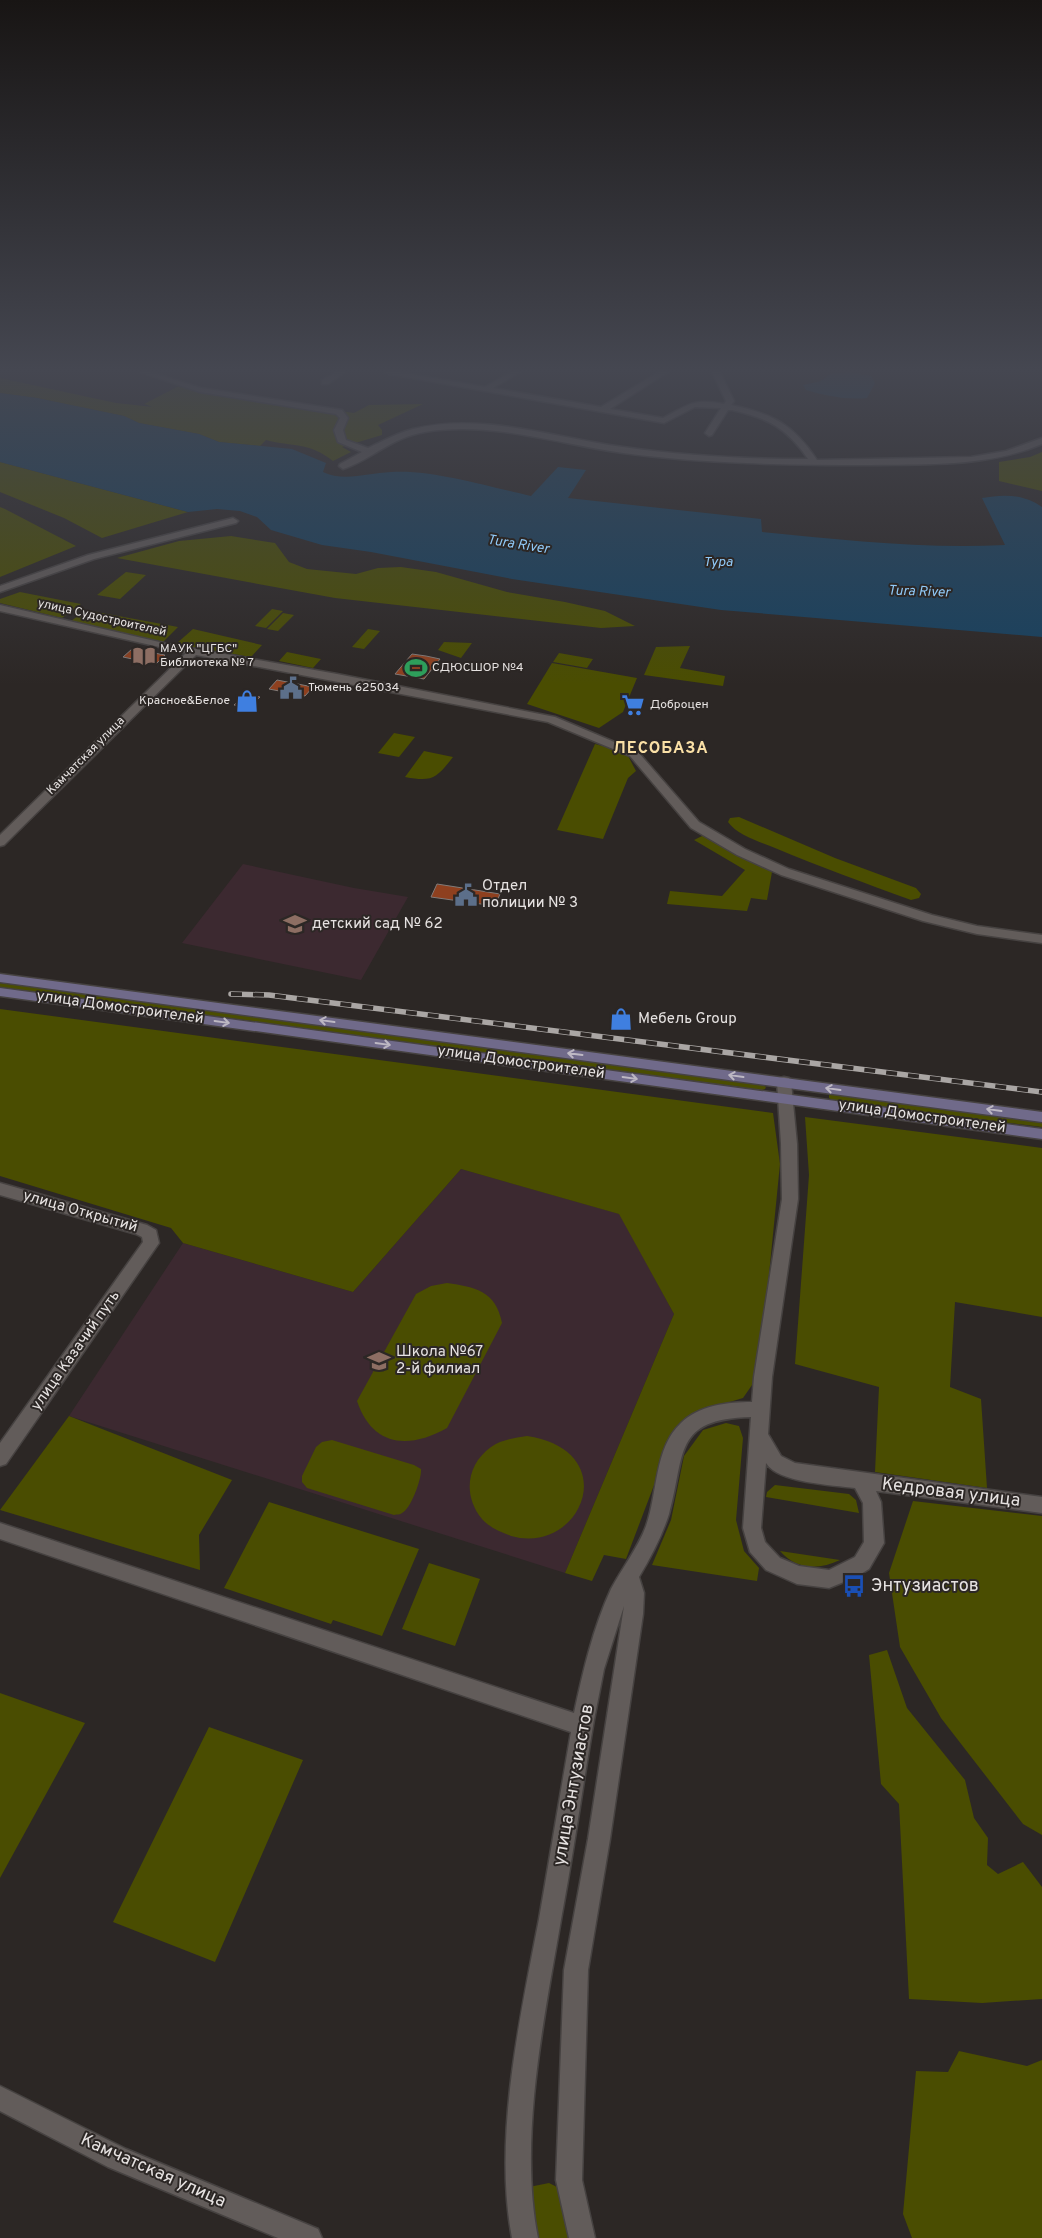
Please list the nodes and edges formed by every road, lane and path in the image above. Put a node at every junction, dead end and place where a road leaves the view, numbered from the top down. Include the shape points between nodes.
1 (233, 521) dead end
2 (0, 589) edge
3 (0, 608) edge
4 (194, 651) junction
5 (0, 842) edge
6 (1042, 939) edge
7 (0, 978) edge
8 (0, 992) edge
9 (784, 1090) junction
10 (1042, 1116) edge
11 (1042, 1134) edge
12 (0, 1189) edge
13 (151, 1243) joint
14 (760, 1409) junction
15 (759, 1436) junction
16 (0, 1458) edge
17 (861, 1482) junction
18 (1042, 1505) edge
19 (0, 1531) edge
20 (630, 1578) junction
21 (584, 1726) junction
22 (0, 2098) edge
23 (309, 2238) edge
24 (523, 2238) edge
25 (582, 2238) edge

1 - 2 street via 91,557
3 - 4 street, улица Судостроителей via 122,638
4 - 5 street, Камчатская улица
4 - 6 street, улица Судостроителей via 541,717 577,729 634,754 695,825 741,852 785,872 928,918 977,930
9 -> 7 main road, улица Домостроителей
8 -> 9 main road, улица Домостроителей
10 -> 9 main road, улица Домостроителей
9 - 11 main road, улица Домостроителей
9 - 14 street via 790,1199
12 - 13 street, улица Открытий via 141,1229 150,1234
13 - 16 street, улица Казачий путь
14 - 15 street
14 - 20 street, улица Энтузиастов via 731,1410 705,1417 688,1427 677,1440 660,1515
15 - 17 street, Кедровая улица via 775,1462 792,1471
15 - 17 street via 752,1528 757,1546 773,1564 797,1575 829,1579 862,1563 874,1543 872,1502
17 - 18 street, Кедровая улица
19 - 21 street
20 - 21 street, улица Энтузиастов via 615,1604 600,1646
20 - 25 street via 634,1593 633,1614 576,1970 569,2180
21 - 24 street, улица Энтузиастов via 527,2053 518,2176
22 - 23 street, Камчатская улица via 117,2158

